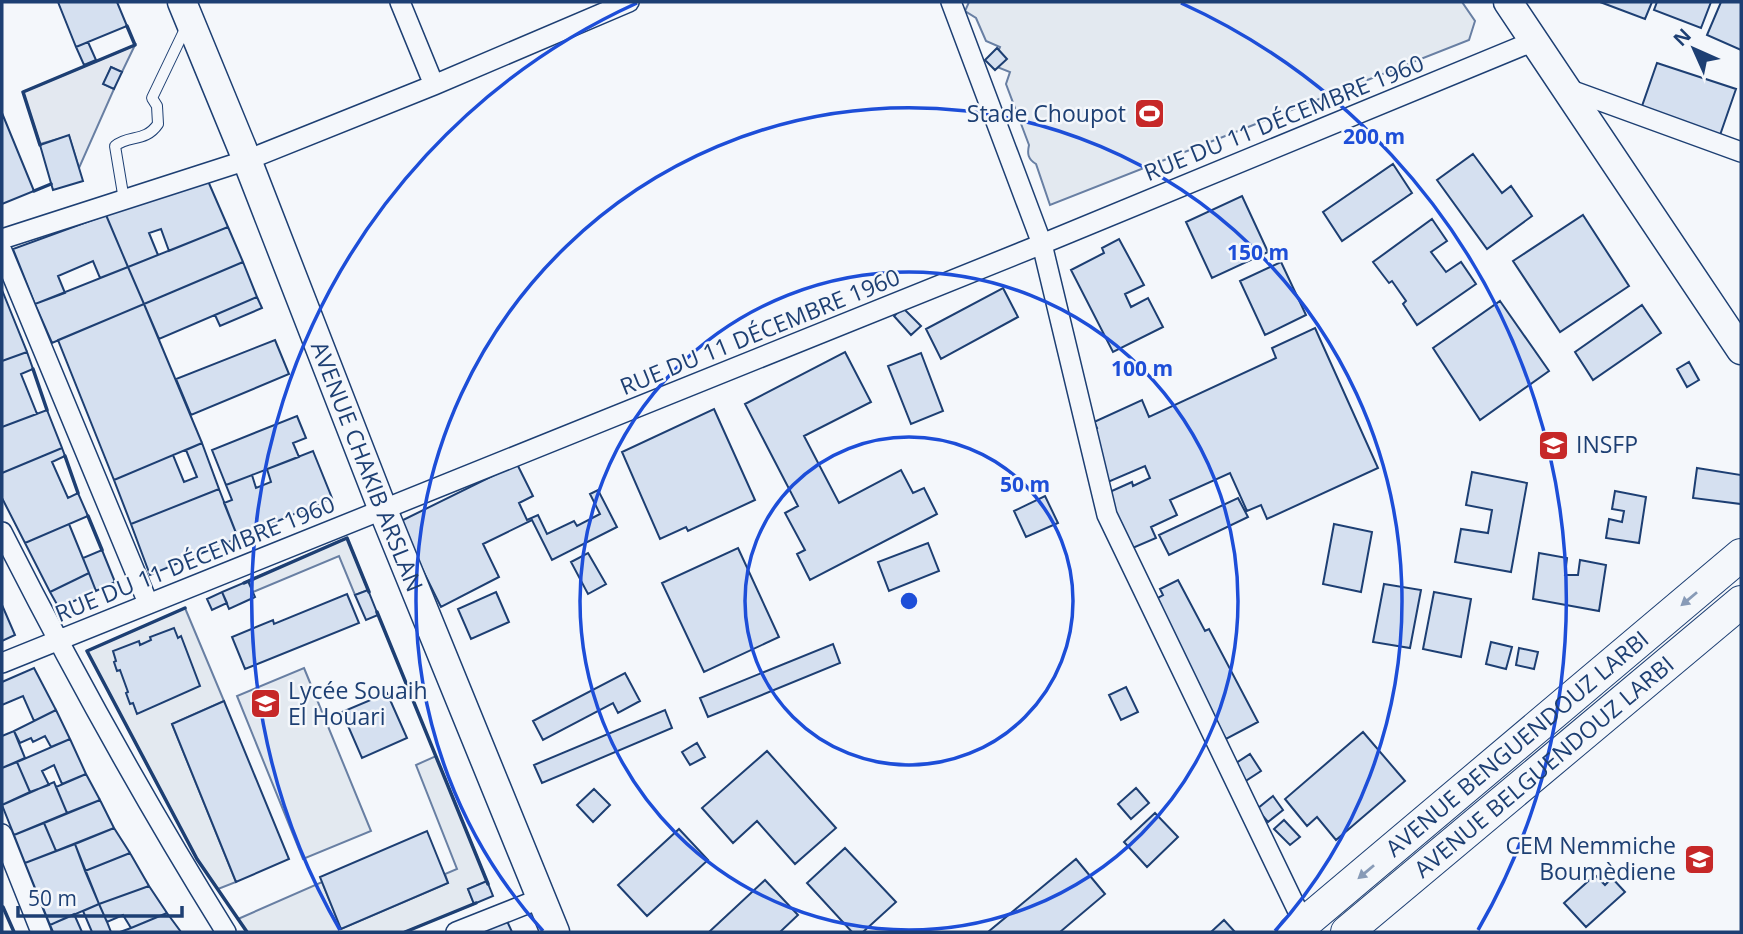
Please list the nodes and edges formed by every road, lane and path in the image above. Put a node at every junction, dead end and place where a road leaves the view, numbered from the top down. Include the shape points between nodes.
1 (400, 2) edge
2 (629, 2) edge
3 (951, 2) edge
4 (1508, 2) edge
5 (608, 6) edge
6 (186, 11) edge
7 (1534, 41) junction
8 (434, 85) junction
9 (1564, 87) junction
10 (1741, 152) edge
11 (247, 160) junction
12 (124, 200) junction
13 (2, 239) edge
14 (1042, 244) junction
15 (2, 251) edge
16 (1741, 350) edge
17 (383, 510) junction
18 (2, 532) edge
19 (1741, 555) edge
20 (1741, 602) edge
21 (148, 604) junction
22 (57, 640) junction
23 (2, 663) edge
24 (2, 834) edge
25 (542, 898) junction
26 (1299, 928) edge
27 (41, 932) edge
28 (226, 932) edge
29 (456, 932) edge
30 (555, 932) edge
31 (1348, 932) edge

1 - 8 street
2 - 5 street
3 - 14 street
4 - 7 main road
5 - 8 street
6 - 11 main road, AVENUE CHAKIB ARSLAN
6 - 12 lane via 152,98 159,124 142,138 115,146
7 - 9 main road
7 - 14 street, RUE DU 11 DÉCEMBRE 1960
8 - 11 street
9 - 10 street
9 - 16 main road
11 - 12 street
11 - 17 main road, AVENUE CHAKIB ARSLAN
12 - 13 street
14 - 17 street, RUE DU 11 DÉCEMBRE 1960
14 - 26 street via 1107,515
15 - 21 street
17 - 21 street, RUE DU 11 DÉCEMBRE 1960
17 - 25 main road, AVENUE CHAKIB ARSLAN
18 - 22 street
19 -> 26 main road, AVENUE BENGUENDOUZ LARBI
20 - 31 main road, AVENUE BELGUENDOUZ LARBI
21 - 22 street, RUE DU 11 DÉCEMBRE 1960
22 - 23 street, RUE DU 11 DÉCEMBRE 1960
22 - 28 street
24 - 27 street
25 - 29 street
25 - 30 main road, AVENUE CHAKIB ARSLAN

